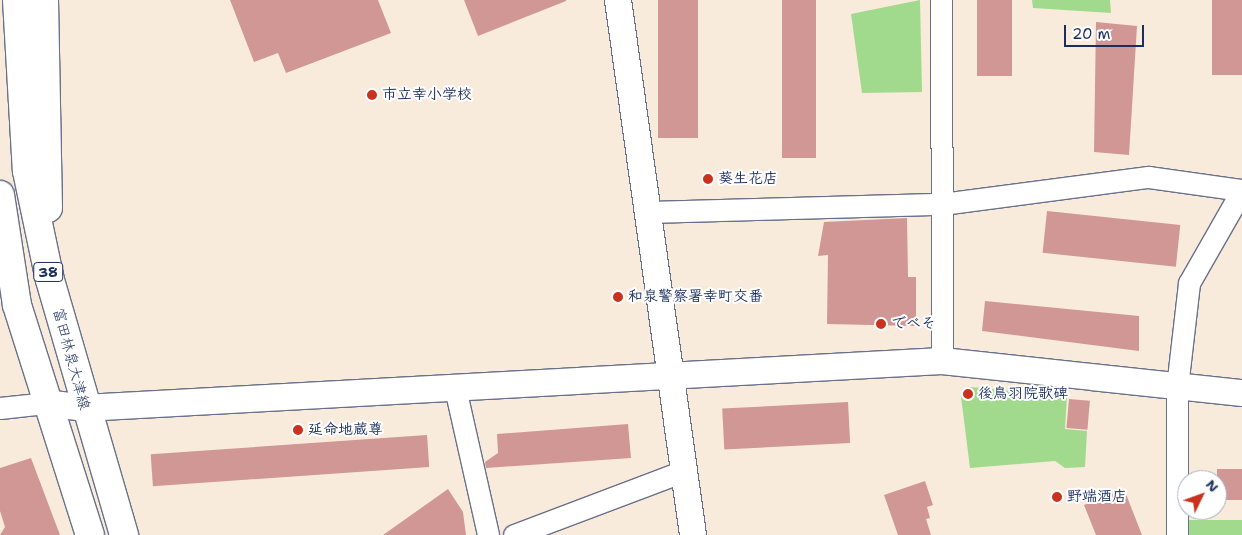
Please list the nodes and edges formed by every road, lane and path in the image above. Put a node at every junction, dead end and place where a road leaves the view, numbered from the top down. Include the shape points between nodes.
1 (17, 0) edge
2 (44, 0) edge
3 (618, 0) edge
4 (941, 0) edge
5 (1242, 190) edge
6 (0, 195) edge
7 (942, 204) junction
8 (649, 212) junction
9 (0, 266) edge
10 (50, 280) junction
11 (17, 305) junction
12 (942, 361) junction
13 (668, 377) junction
14 (455, 388) junction
15 (1177, 388) junction
16 (1242, 393) edge
17 (45, 403) junction
18 (0, 408) edge
19 (84, 408) junction
20 (683, 471) junction
21 (90, 535) edge
22 (124, 535) edge
23 (488, 535) edge
24 (514, 535) edge
25 (693, 535) edge
26 (1177, 535) edge

1 - 10 main road, 富田林泉大津線 / 38 via 27,171
2 - 10 main road
3 - 8 street
4 - 7 street
5 - 7 street via 1148,177
5 - 15 street via 1189,283
6 - 11 main road, 38
7 - 8 street
7 - 12 street
8 - 13 street
9 - 11 main road
10 - 19 main road, 富田林泉大津線 / 38
11 - 17 main road, 38
12 - 13 street
12 - 15 street
13 - 14 street
13 - 20 street
14 - 19 street
14 - 23 street
15 - 16 street
15 - 26 street
17 - 18 street
17 - 19 street
17 - 21 main road, 38
19 - 22 main road, 富田林泉大津線 / 38
20 - 24 street
20 - 25 street

